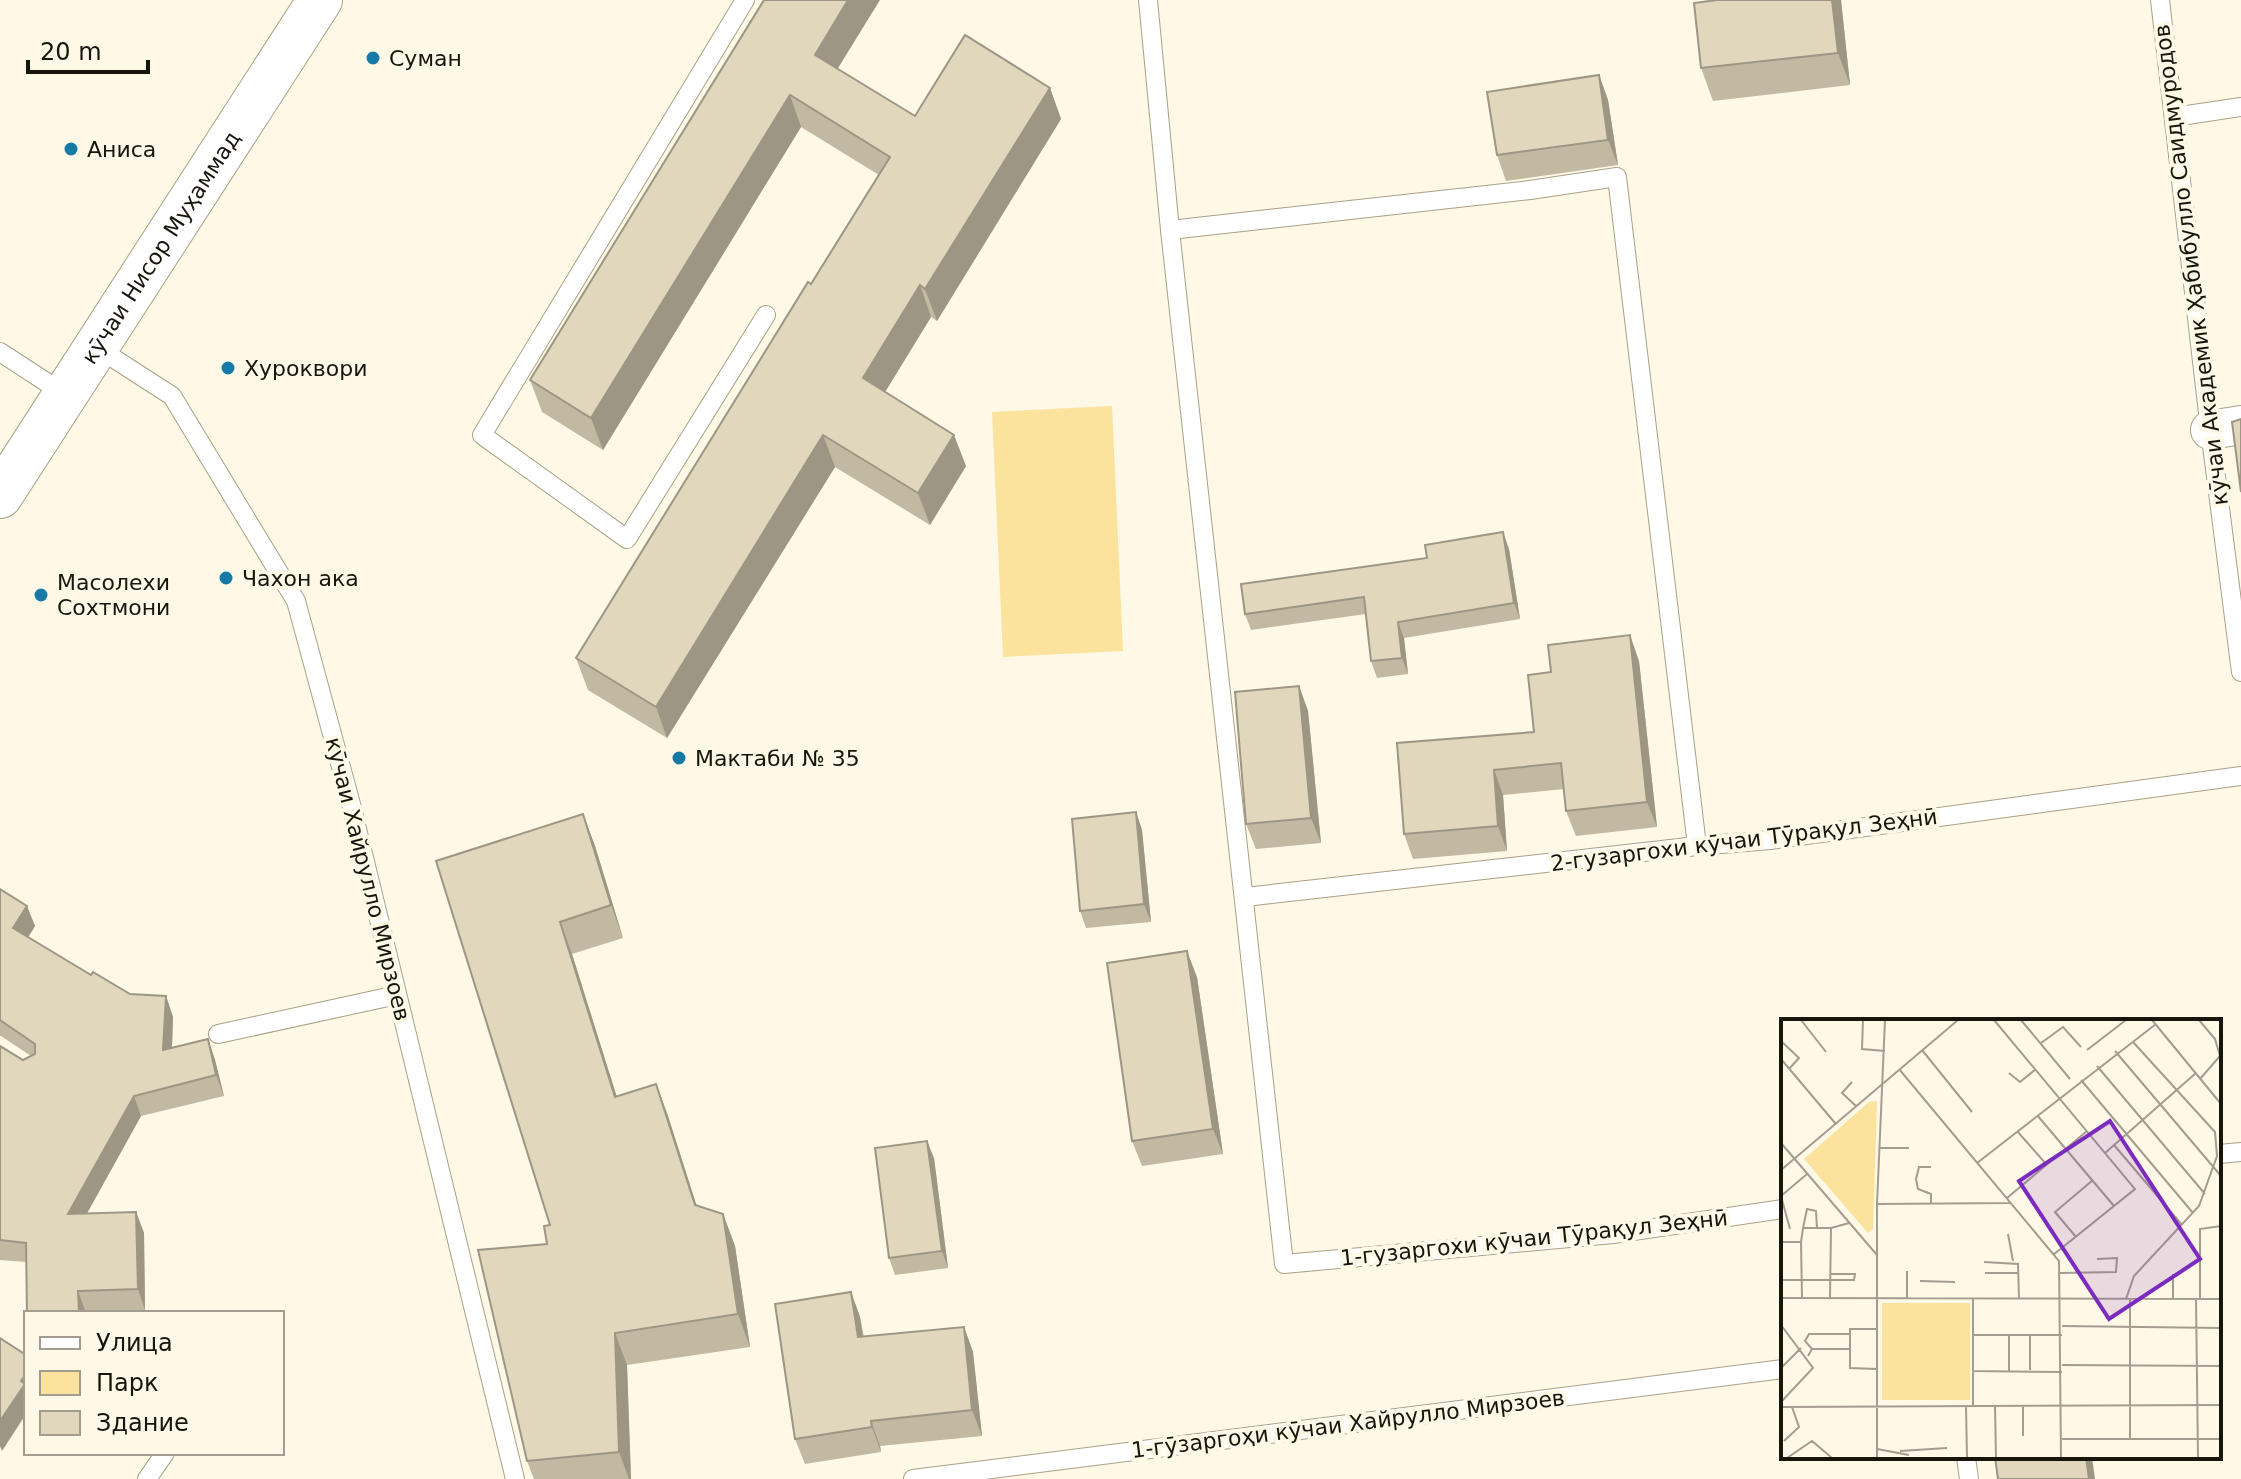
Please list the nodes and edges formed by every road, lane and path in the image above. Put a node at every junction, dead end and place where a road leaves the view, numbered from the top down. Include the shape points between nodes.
1 (320, 0) edge
2 (745, 0) edge
3 (1148, 0) edge
4 (2160, 0) edge
5 (2241, 107) edge
6 (2174, 117) junction
7 (1170, 230) junction
8 (766, 315) dead end
9 (96, 347) junction
10 (0, 352) edge
11 (66, 395) junction
12 (2225, 428) edge
13 (0, 496) edge
14 (2241, 672) edge
15 (2241, 776) edge
16 (1697, 846) junction
17 (1245, 897) junction
18 (397, 995) junction
19 (218, 1034) dead end
20 (2241, 1152) edge
21 (2221, 1154) edge
22 (1781, 1209) edge
23 (1781, 1369) edge
24 (164, 1455) edge
25 (1966, 1459) edge
26 (147, 1479) edge
27 (515, 1479) edge
28 (913, 1479) edge
29 (1969, 1479) edge

1 - 9 street, кӯчаи Нисор Муҳаммад
2 - 8 lane via 482,435 627,539
3 - 7 lane
4 - 6 lane, кӯчаи Академик Ҳабибулло Саидмуродов
5 - 6 lane
6 - 12 lane, кӯчаи Академик Ҳабибулло Саидмуродов
7 - 16 lane via 1617,177
7 - 17 lane
9 - 11 street, кӯчаи Нисор Муҳаммад
9 - 18 lane, кӯчаи Хайрулло Мирзоев via 172,396 296,601
10 - 11 lane
11 - 13 street, кӯчаи Нисор Муҳаммад
12 - 14 lane, кӯчаи Академик Ҳабибулло Саидмуродов
15 - 16 lane, 2-гузаргохи кӯчаи Тӯрақул Зеҳнӣ
16 - 17 lane, 2-гузаргохи кӯчаи Тӯрақул Зеҳнӣ
17 - 22 lane, 1-гузаргохи кӯчаи Тӯрақул Зеҳнӣ via 1284,1264 1613,1234
18 - 19 lane
18 - 27 lane, кӯчаи Хайрулло Мирзоев
20 - 21 lane
23 - 28 lane, 1-гӯзаргоҳи кӯчаи Хайрулло Мирзоев
24 - 26 lane
25 - 29 lane

